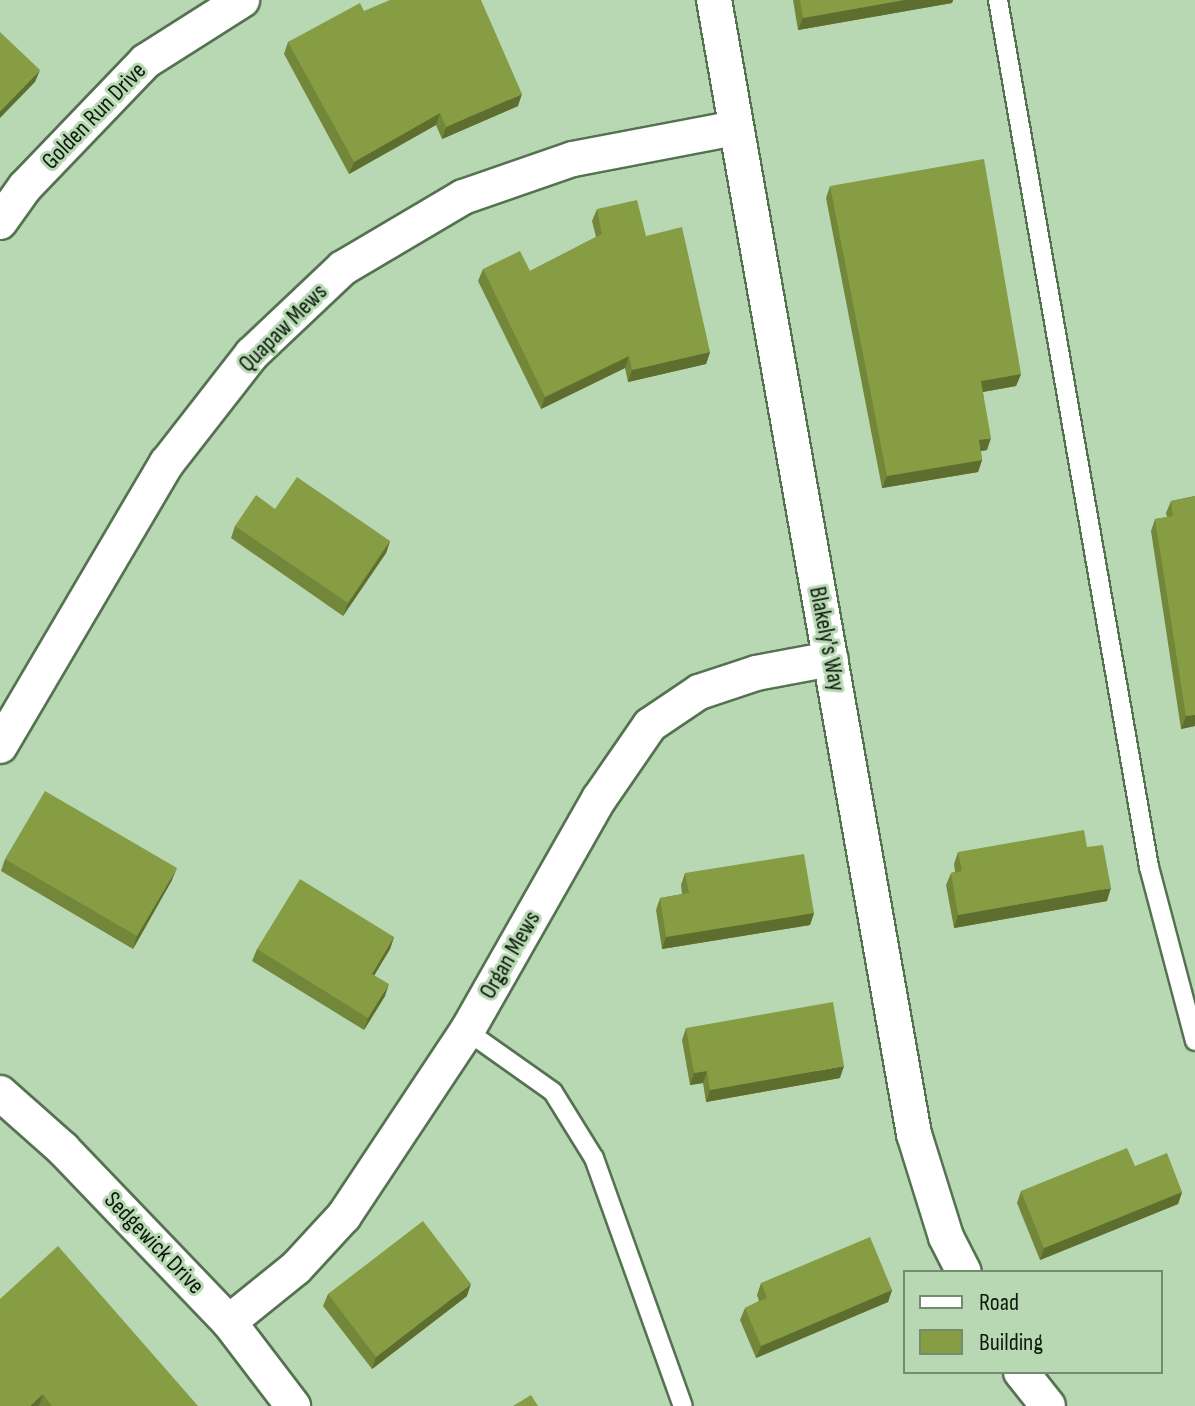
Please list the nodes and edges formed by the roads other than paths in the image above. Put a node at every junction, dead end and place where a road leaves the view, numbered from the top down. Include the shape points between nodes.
1 (242, 0) edge
2 (714, 0) edge
3 (998, 0) edge
4 (736, 128) junction
5 (0, 222) edge
6 (831, 659) junction
7 (0, 746) edge
8 (467, 1031) junction
9 (1195, 1041) edge
10 (0, 1093) edge
11 (963, 1270) edge
12 (229, 1322) junction
13 (1023, 1374) edge
14 (293, 1406) edge
15 (683, 1406) edge
16 (1048, 1406) edge

1 - 5 street, Golden Run Drive via 146,61 25,187
2 - 4 street, Blakely's Way
3 - 9 lane via 1149,867
4 - 6 street, Blakely's Way
4 - 7 street, Quapaw Mews via 573,159 463,197 343,268 252,354 167,463
6 - 8 street, Organ Mews via 756,673 699,692 650,725 599,799
6 - 11 street, Blakely's Way via 914,1134 946,1237
8 - 12 street, Organ Mews via 344,1216 296,1268
8 - 15 lane via 553,1092 594,1158
10 - 12 street, Sedgewick Drive via 63,1149
12 - 14 street, Sedgewick Drive
13 - 16 street

